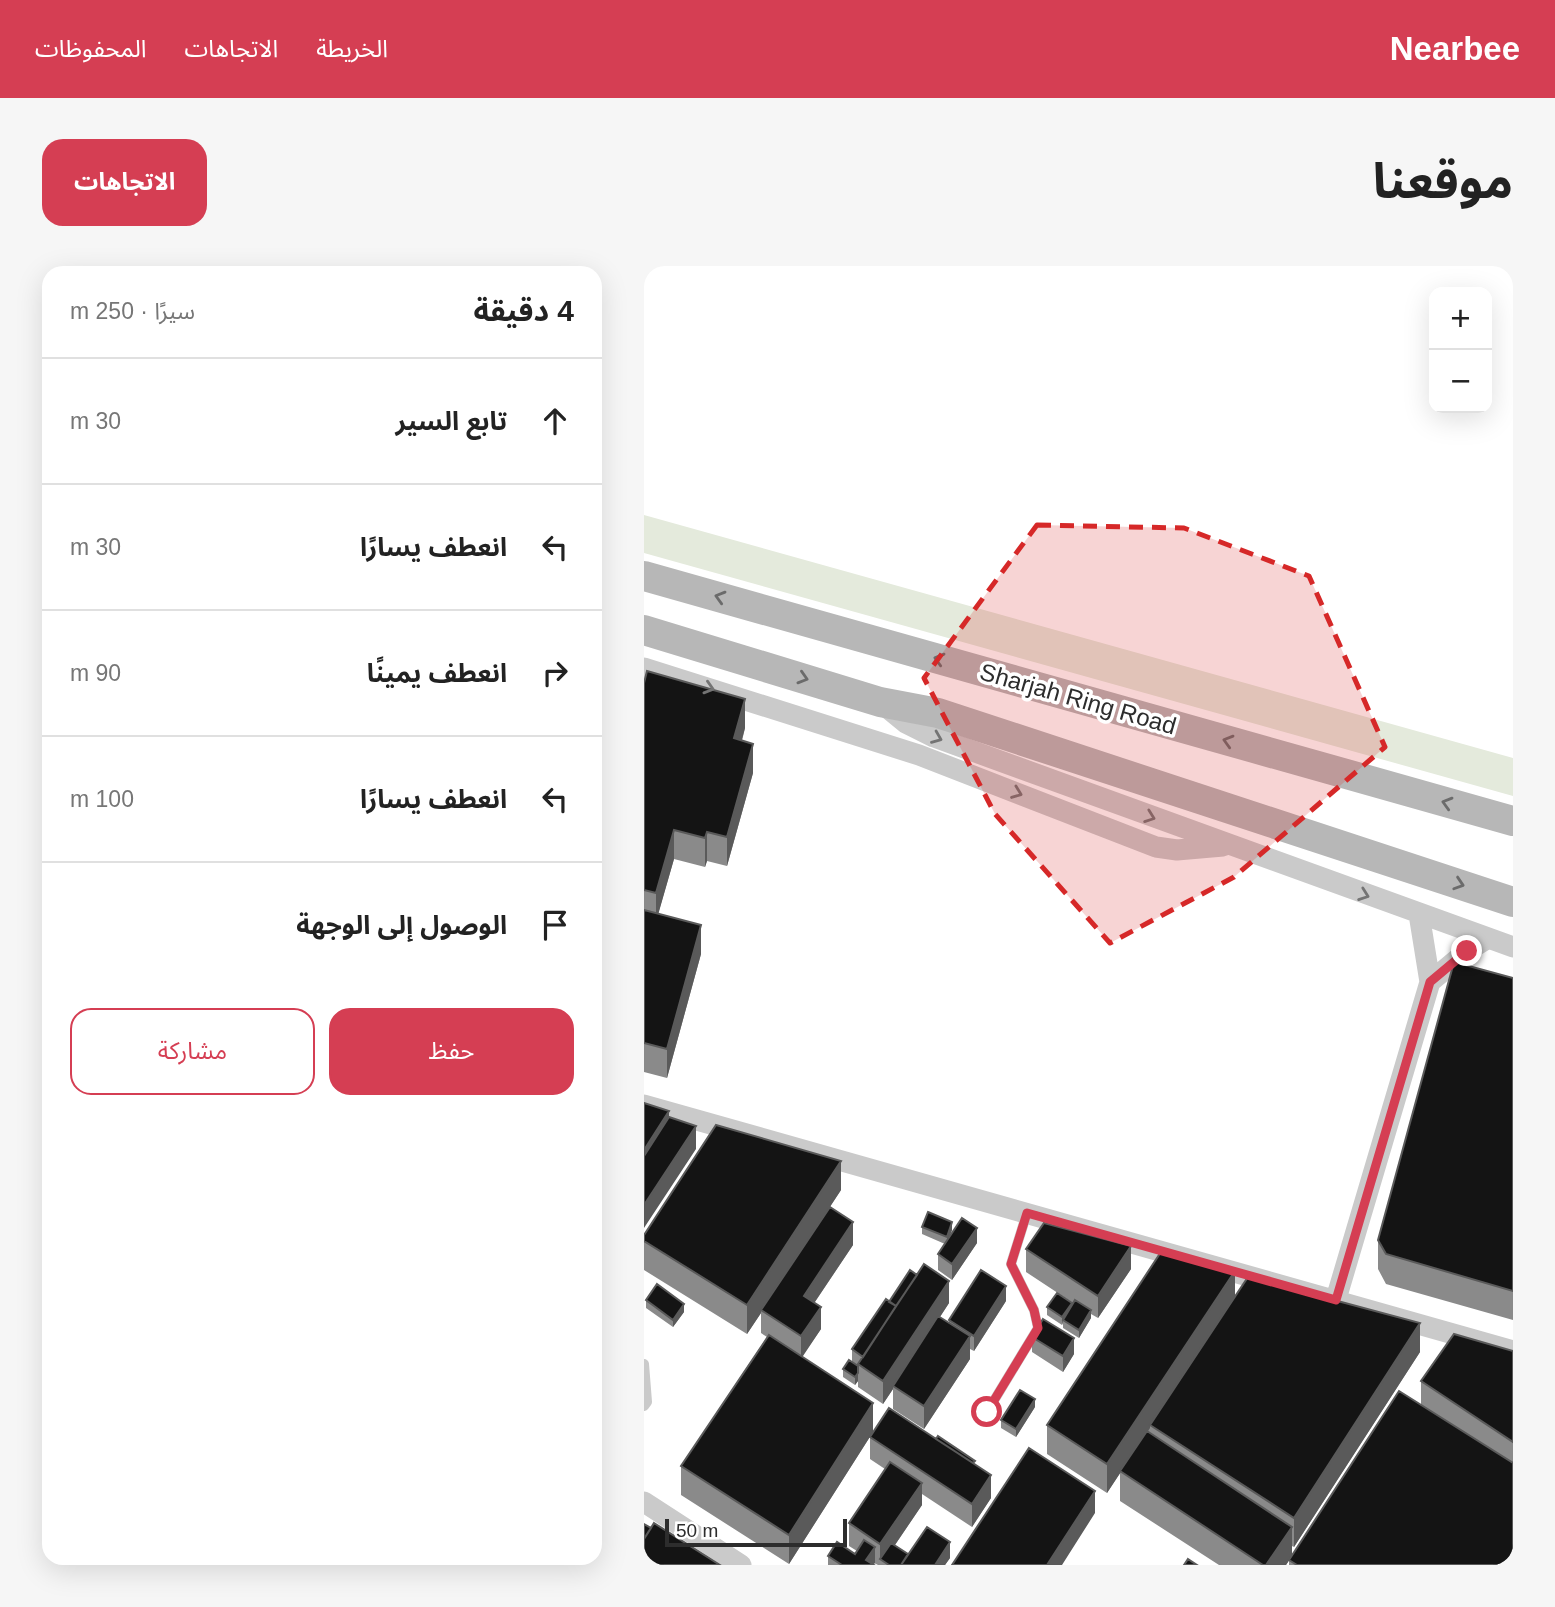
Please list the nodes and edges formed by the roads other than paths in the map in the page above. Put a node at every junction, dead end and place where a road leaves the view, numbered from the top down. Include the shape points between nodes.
1 (644, 576) edge
2 (644, 630) edge
3 (644, 667) edge
4 (880, 702) junction
5 (1513, 821) edge
6 (1226, 846) junction
7 (1513, 902) edge
8 (1419, 914) junction
9 (1488, 938) junction
10 (1513, 947) edge
11 (1430, 982) junction
12 (644, 1105) edge
13 (1027, 1213) junction
14 (1336, 1300) junction
15 (1513, 1351) edge
16 (644, 1364) edge
17 (644, 1406) edge
18 (987, 1412) dead end
19 (644, 1502) edge
20 (741, 1565) edge

5 -> 1 street, Sharjah Ring Road
2 -> 4 street
3 -> 6 street via 919,755 1156,847
4 -> 6 street via 934,737
4 -> 7 street via 938,713
6 -> 8 street
8 - 9 street
8 - 11 street
9 - 10 street
9 - 11 street
11 - 14 street
12 - 13 street
13 - 14 street
13 - 18 lane via 1011,1264 1038,1328
14 - 15 street
16 - 17 lane
19 - 20 street

